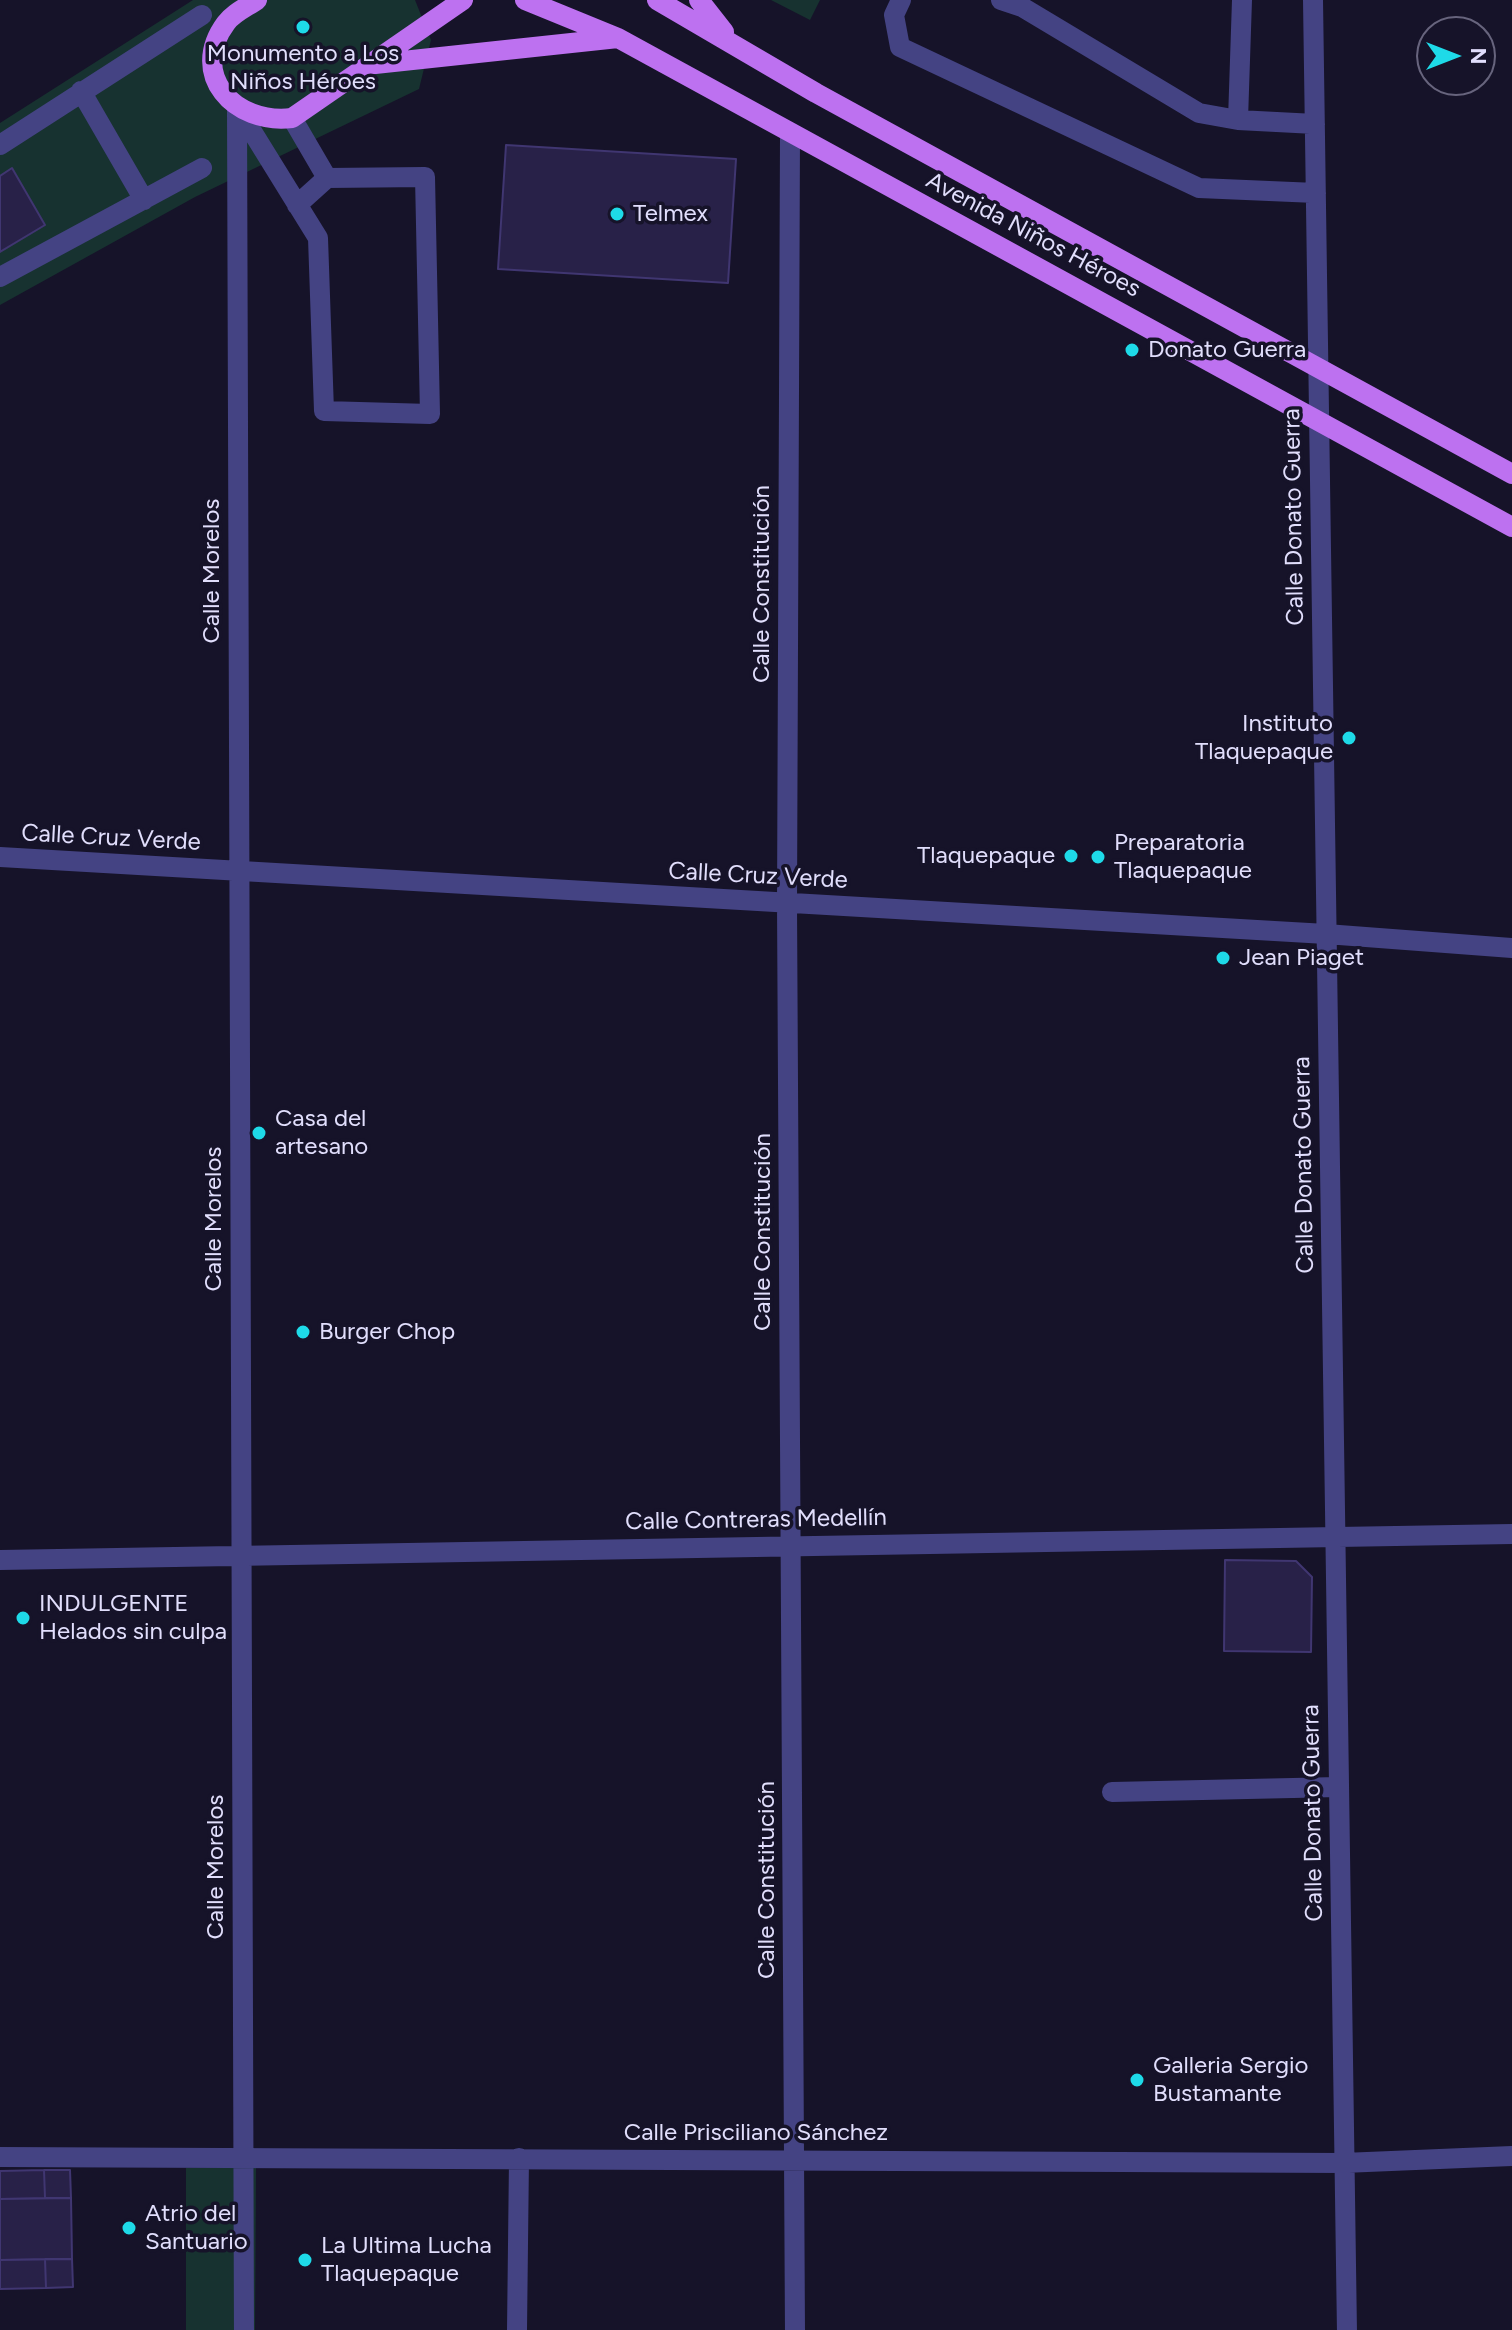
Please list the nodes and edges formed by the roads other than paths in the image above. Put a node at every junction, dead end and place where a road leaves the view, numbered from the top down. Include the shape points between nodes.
1 (257, 0) edge
2 (463, 0) edge
3 (525, 0) edge
4 (657, 0) edge
5 (699, 0) edge
6 (901, 0) edge
7 (1001, 0) edge
8 (1242, 0) edge
9 (1313, 0) edge
10 (1029, 4) edge
11 (202, 15) dead end
12 (618, 38) junction
13 (737, 47) junction
14 (371, 64) junction
15 (81, 91) junction
16 (237, 107) junction
17 (292, 118) junction
18 (1238, 120) junction
19 (1315, 124) junction
20 (790, 135) junction
21 (0, 145) edge
22 (202, 168) dead end
23 (327, 178) junction
24 (1316, 193) junction
25 (144, 200) junction
26 (297, 205) junction
27 (0, 277) edge
28 (1318, 368) junction
29 (1319, 418) junction
30 (1512, 474) edge
31 (1512, 527) edge
32 (0, 857) edge
33 (239, 872) junction
34 (787, 904) junction
35 (1326, 934) junction
36 (1512, 948) edge
37 (1512, 1534) edge
38 (1335, 1539) junction
39 (790, 1545) junction
40 (241, 1555) junction
41 (0, 1560) edge
42 (1338, 1787) junction
43 (1112, 1792) dead end
44 (243, 2155) junction
45 (1512, 2156) edge
46 (0, 2157) edge
47 (519, 2158) junction
48 (794, 2160) junction
49 (1343, 2163) junction
50 (244, 2330) edge
51 (517, 2330) edge
52 (795, 2330) edge
53 (1347, 2330) edge

1 - 16 main road via 228,20 213,56 219,84
2 - 14 main road
3 - 12 main road, Avenida Niños Héroes
4 - 13 main road, Avenida Niños Héroes
5 - 13 main road
6 - 24 street via 894,15 900,47 1199,188
7 - 10 street
8 - 18 street
9 - 19 street, Calle Donato Guerra
10 - 18 street via 1199,113
11 - 15 street
12 - 14 main road
12 - 20 main road, Avenida Niños Héroes
13 - 28 main road, Avenida Niños Héroes
14 - 17 main road
15 - 21 street
15 - 25 street
16 - 17 main road via 254,117
16 - 26 street
16 - 33 street, Calle Morelos
17 - 23 street
18 - 19 street
19 - 24 street, Calle Donato Guerra
20 - 29 main road, Avenida Niños Héroes
20 - 34 street, Calle Constitución
22 - 25 street
23 - 26 street
23 - 26 street via 425,177 430,414 324,411 318,238
24 - 28 street, Calle Donato Guerra
25 - 27 street
28 - 29 street, Calle Donato Guerra
28 - 30 main road, Avenida Niños Héroes
29 - 31 main road, Avenida Niños Héroes
29 - 35 street, Calle Donato Guerra
32 - 33 street, Calle Cruz Verde
33 - 34 street, Calle Cruz Verde
33 - 40 street, Calle Morelos
34 - 35 street, Calle Cruz Verde
34 - 39 street, Calle Constitución
35 - 36 street, Calle Cruz Verde
35 - 38 street, Calle Donato Guerra
37 - 38 street, Calle Contreras Medellín
38 - 39 street, Calle Contreras Medellín
38 - 42 street, Calle Donato Guerra
39 - 40 street, Calle Contreras Medellín
39 - 48 street, Calle Constitución
40 - 41 street, Calle Contreras Medellín
40 - 44 street, Calle Morelos
42 - 43 street
42 - 49 street, Calle Donato Guerra
44 - 46 street, Calle Prisciliano Sánchez
44 - 47 street, Calle Prisciliano Sánchez
44 - 50 street, Calle Morelos
45 - 49 street, Calle Prisciliano Sánchez
47 - 48 street, Calle Prisciliano Sánchez
47 - 51 street
48 - 49 street, Calle Prisciliano Sánchez
48 - 52 street, Calle Constitución
49 - 53 street, Calle Donato Guerra

